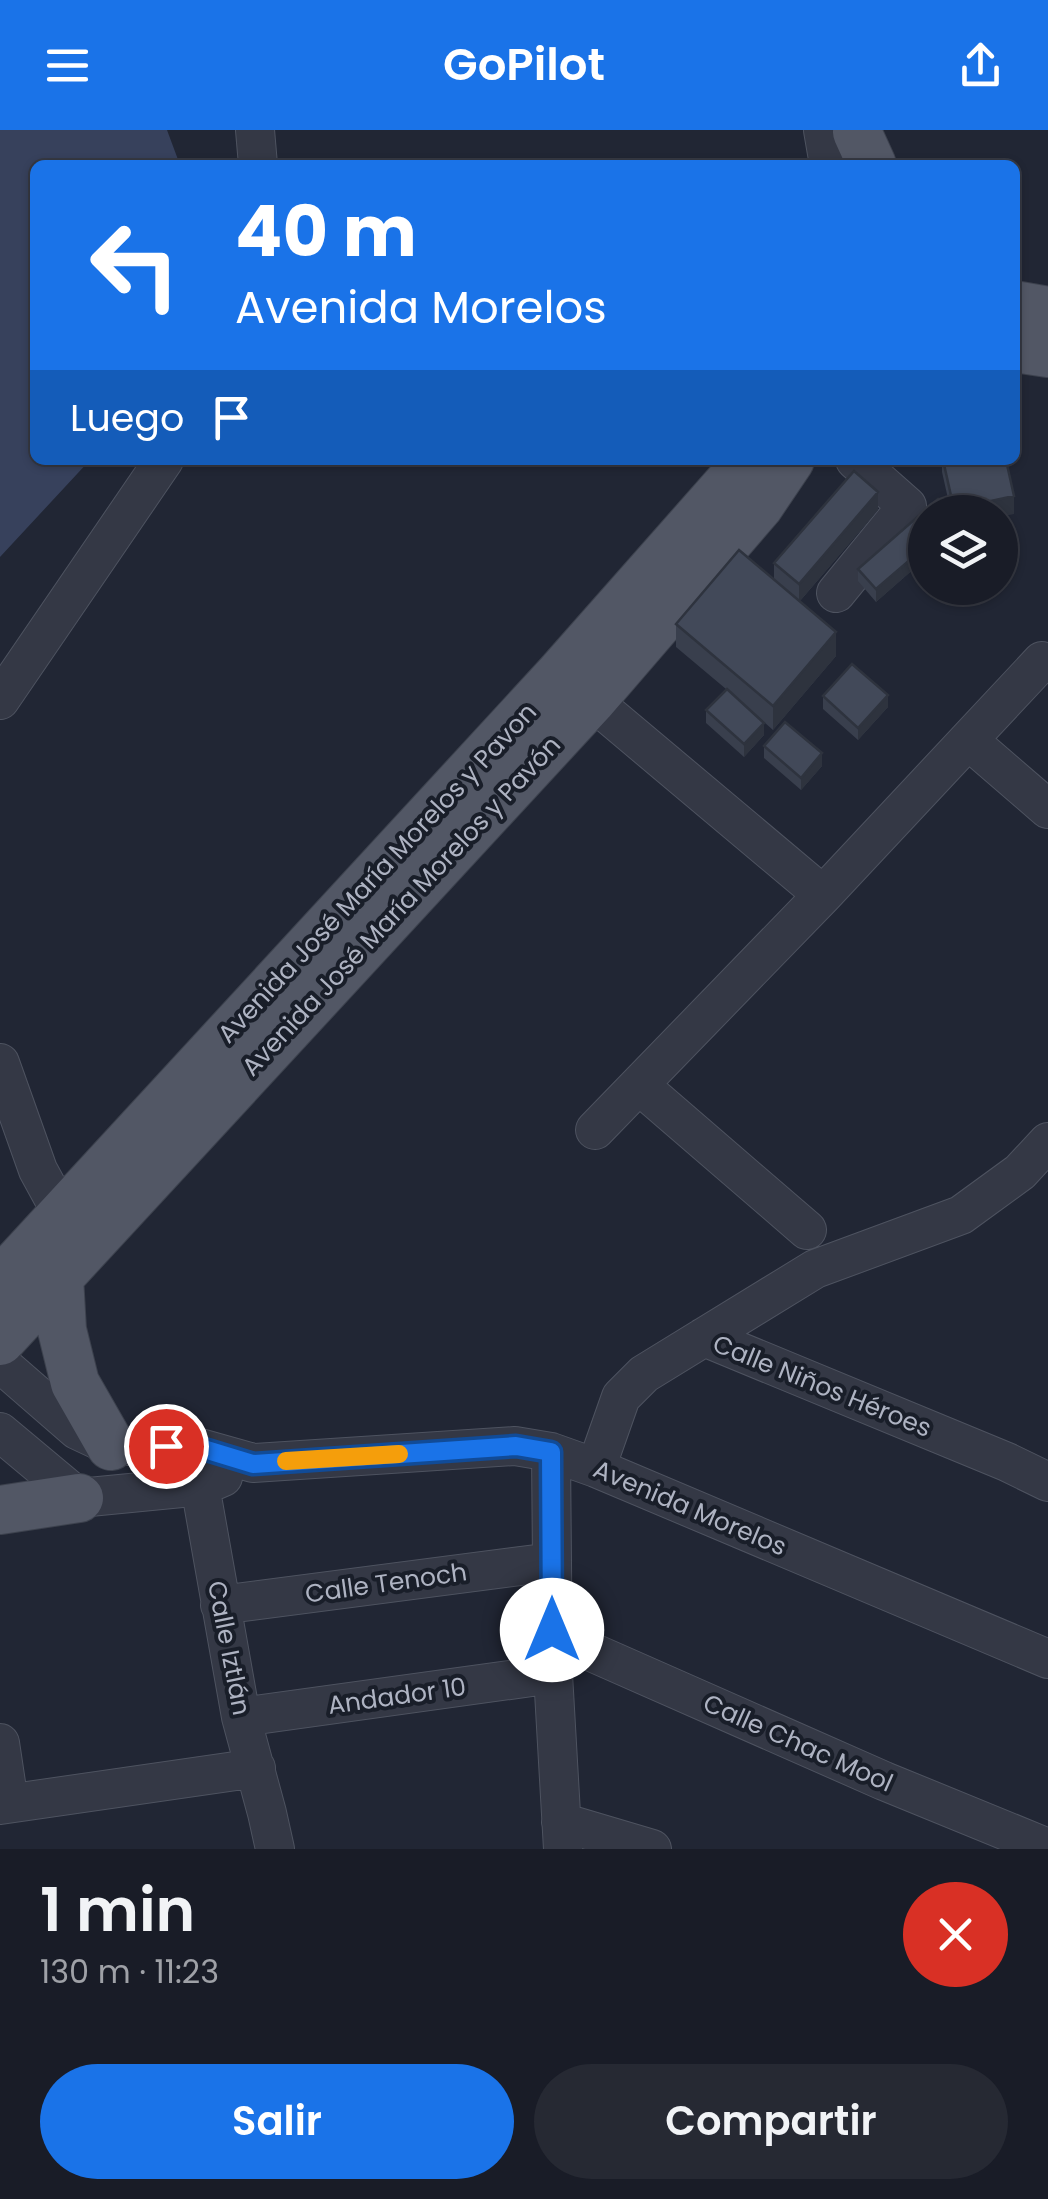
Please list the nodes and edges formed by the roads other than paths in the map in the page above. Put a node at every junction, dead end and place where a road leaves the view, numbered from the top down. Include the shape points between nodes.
1 (255, 130) edge
2 (258, 160) edge
3 (1023, 315) edge
4 (1048, 353) edge
5 (1020, 362) edge
6 (1048, 362) edge
7 (161, 465) edge
8 (745, 465) edge
9 (787, 465) edge
10 (808, 465) edge
11 (860, 465) edge
12 (758, 506) junction
13 (836, 593) dead end
14 (1042, 661) dead end
15 (576, 687) junction
16 (0, 700) edge
17 (968, 740) junction
18 (1048, 809) edge
19 (822, 895) junction
20 (0, 1063) edge
21 (639, 1085) junction
22 (595, 1130) dead end
23 (1048, 1142) edge
24 (78, 1227) junction
25 (807, 1230) dead end
26 (59, 1277) junction
27 (0, 1282) edge
28 (704, 1337) junction
29 (0, 1341) edge
30 (0, 1364) edge
31 (0, 1432) edge
32 (112, 1446) junction
33 (194, 1446) junction
34 (551, 1452) junction
35 (253, 1464) junction
36 (596, 1468) junction
37 (1048, 1482) edge
38 (202, 1486) junction
39 (79, 1498) junction
40 (0, 1510) edge
41 (552, 1562) junction
42 (220, 1606) junction
43 (552, 1630) junction
44 (1047, 1656) edge
45 (553, 1674) junction
46 (241, 1717) junction
47 (0, 1742) edge
48 (256, 1768) junction
49 (5, 1804) edge
50 (562, 1836) edge
51 (1048, 1848) edge
52 (275, 1849) edge
53 (652, 1849) edge

1 - 2 street
3 - 4 main road
5 - 6 main road
7 - 16 street
8 - 15 main road, Avenida José María Morelos y Pavon
9 - 12 main road
10 - 12 main road
11 - 13 street via 906,506
12 - 15 main road
14 - 17 street
15 - 19 street
15 - 24 main road, Avenida José María Morelos y Pavon
17 - 18 street
17 - 19 street
19 - 21 street
20 - 24 street via 38,1170
21 - 22 street
21 - 25 street
23 - 28 street via 961,1215 815,1268
24 - 26 main road
24 - 27 main road, Avenida José María Morelos y Pavon
26 - 29 main road
26 - 32 main road via 75,1383
28 - 36 street, Calle Niños Héroes via 644,1374 622,1398
28 - 37 street, Calle Niños Héroes
30 - 32 street, Avenida Morelos via 77,1430
31 - 39 street
32 - 33 street, Avenida Morelos
33 - 35 street, Avenida Morelos
33 - 38 street, Calle Iztlán
34 - 35 street, Avenida Morelos via 516,1446
34 - 36 street, Avenida Morelos
34 - 41 street
35 - 38 street, Avenida Morelos
36 - 44 street, Avenida Morelos
38 - 39 street, Avenida Morelos
38 - 42 street, Calle Iztlán
39 - 40 main road
41 - 42 street, Calle Tenoch
41 - 43 street
42 - 46 street, Calle Iztlán
43 - 45 street
43 - 51 street, Calle Chac Mool via 866,1774
45 - 46 street, Andador 10
45 - 50 street
46 - 48 street, Calle Iztlán
47 - 49 street
48 - 49 street
48 - 52 street, Calle Iztlán
50 - 53 street

